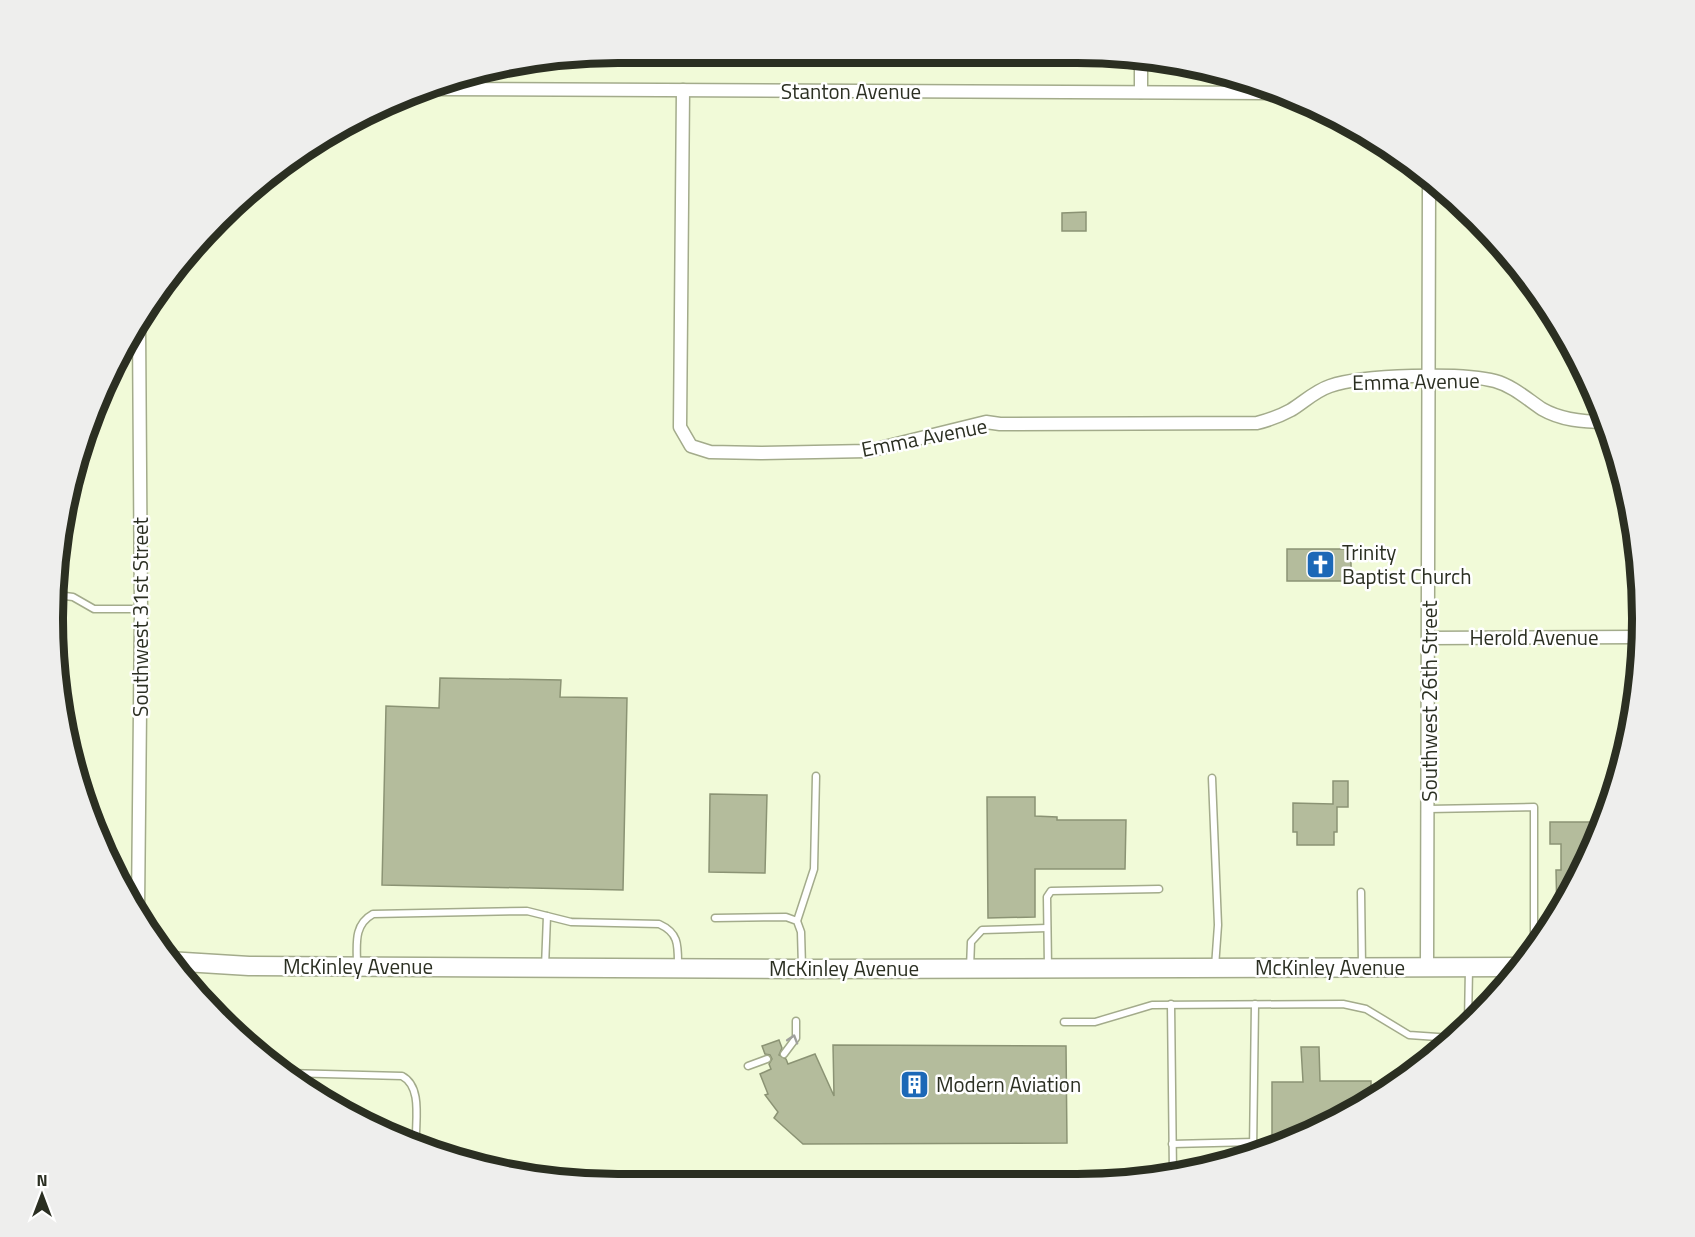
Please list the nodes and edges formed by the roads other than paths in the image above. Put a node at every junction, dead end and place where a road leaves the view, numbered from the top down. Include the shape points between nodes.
1 (1140, 67) edge
2 (450, 89) edge
3 (683, 90) junction
4 (1141, 92) junction
5 (1257, 93) edge
6 (1429, 190) edge
7 (139, 338) edge
8 (1429, 376) junction
9 (1596, 421) edge
10 (64, 596) edge
11 (141, 609) junction
12 (1631, 637) edge
13 (1429, 638) junction
14 (816, 776) dead end
15 (1212, 778) dead end
16 (1428, 809) junction
17 (1159, 890) dead end
18 (1361, 892) dead end
19 (138, 898) edge
20 (547, 916) junction
21 (715, 918) dead end
22 (797, 921) junction
23 (1047, 928) junction
24 (1534, 933) edge
25 (182, 962) edge
26 (357, 966) junction
27 (1427, 966) junction
28 (545, 967) junction
29 (1362, 967) junction
30 (1469, 967) junction
31 (1509, 967) edge
32 (678, 968) junction
33 (970, 968) junction
34 (1048, 968) junction
35 (1215, 968) junction
36 (802, 969) junction
37 (1171, 1004) junction
38 (1256, 1004) junction
39 (1468, 1012) edge
40 (796, 1021) dead end
41 (1064, 1022) dead end
42 (1441, 1037) edge
43 (784, 1054) dead end
44 (767, 1059) dead end
45 (748, 1066) dead end
46 (301, 1073) edge
47 (416, 1136) edge
48 (1254, 1142) junction
49 (1172, 1144) junction
50 (1253, 1145) edge
51 (1173, 1165) edge

1 - 4 street
2 - 3 street, Stanton Avenue
3 - 4 street, Stanton Avenue
3 - 8 street, Emma Avenue via 680,427 691,446 710,452 741,453 868,451 986,422 1257,423 1275,418 1311,395 1338,384
4 - 5 street, Stanton Avenue
6 - 8 street, Southwest 26th Street
7 - 11 street, Southwest 31st Street
8 - 9 street, Emma Avenue via 1480,377 1498,382 1563,418
8 - 13 street, Southwest 26th Street
10 - 11 lane via 74,597 94,609
11 - 19 street, Southwest 31st Street
12 - 13 street, Herold Avenue
13 - 16 street, Southwest 26th Street
14 - 22 lane via 814,868
15 - 35 lane via 1218,925
16 - 24 lane via 1534,807
16 - 27 street, Southwest 26th Street
17 - 23 lane via 1051,891 1047,897
18 - 29 lane
20 - 26 lane via 527,911 373,914 358,928
20 - 28 lane
20 - 32 lane via 571,922 659,924 672,930 678,940
21 - 22 lane via 786,917
22 - 36 lane
23 - 33 lane via 982,930 971,942
23 - 34 lane
25 - 26 main road, McKinley Avenue
26 - 28 main road, McKinley Avenue
27 - 29 main road, McKinley Avenue
27 - 30 main road, McKinley Avenue
28 - 32 main road, McKinley Avenue
29 - 35 main road, McKinley Avenue
30 - 31 main road, McKinley Avenue
30 - 39 lane
32 - 36 main road, McKinley Avenue
33 - 34 main road, McKinley Avenue
33 - 36 main road, McKinley Avenue
34 - 35 main road, McKinley Avenue
37 - 38 lane
37 - 41 lane via 1133,1009 1095,1022
37 - 49 lane
38 - 42 lane via 1353,1005 1409,1035
38 - 48 lane
43 -> 40 lane via 796,1038
44 - 45 lane
46 - 47 lane via 402,1076 413,1086
48 - 49 lane
48 - 50 lane
49 - 51 lane

